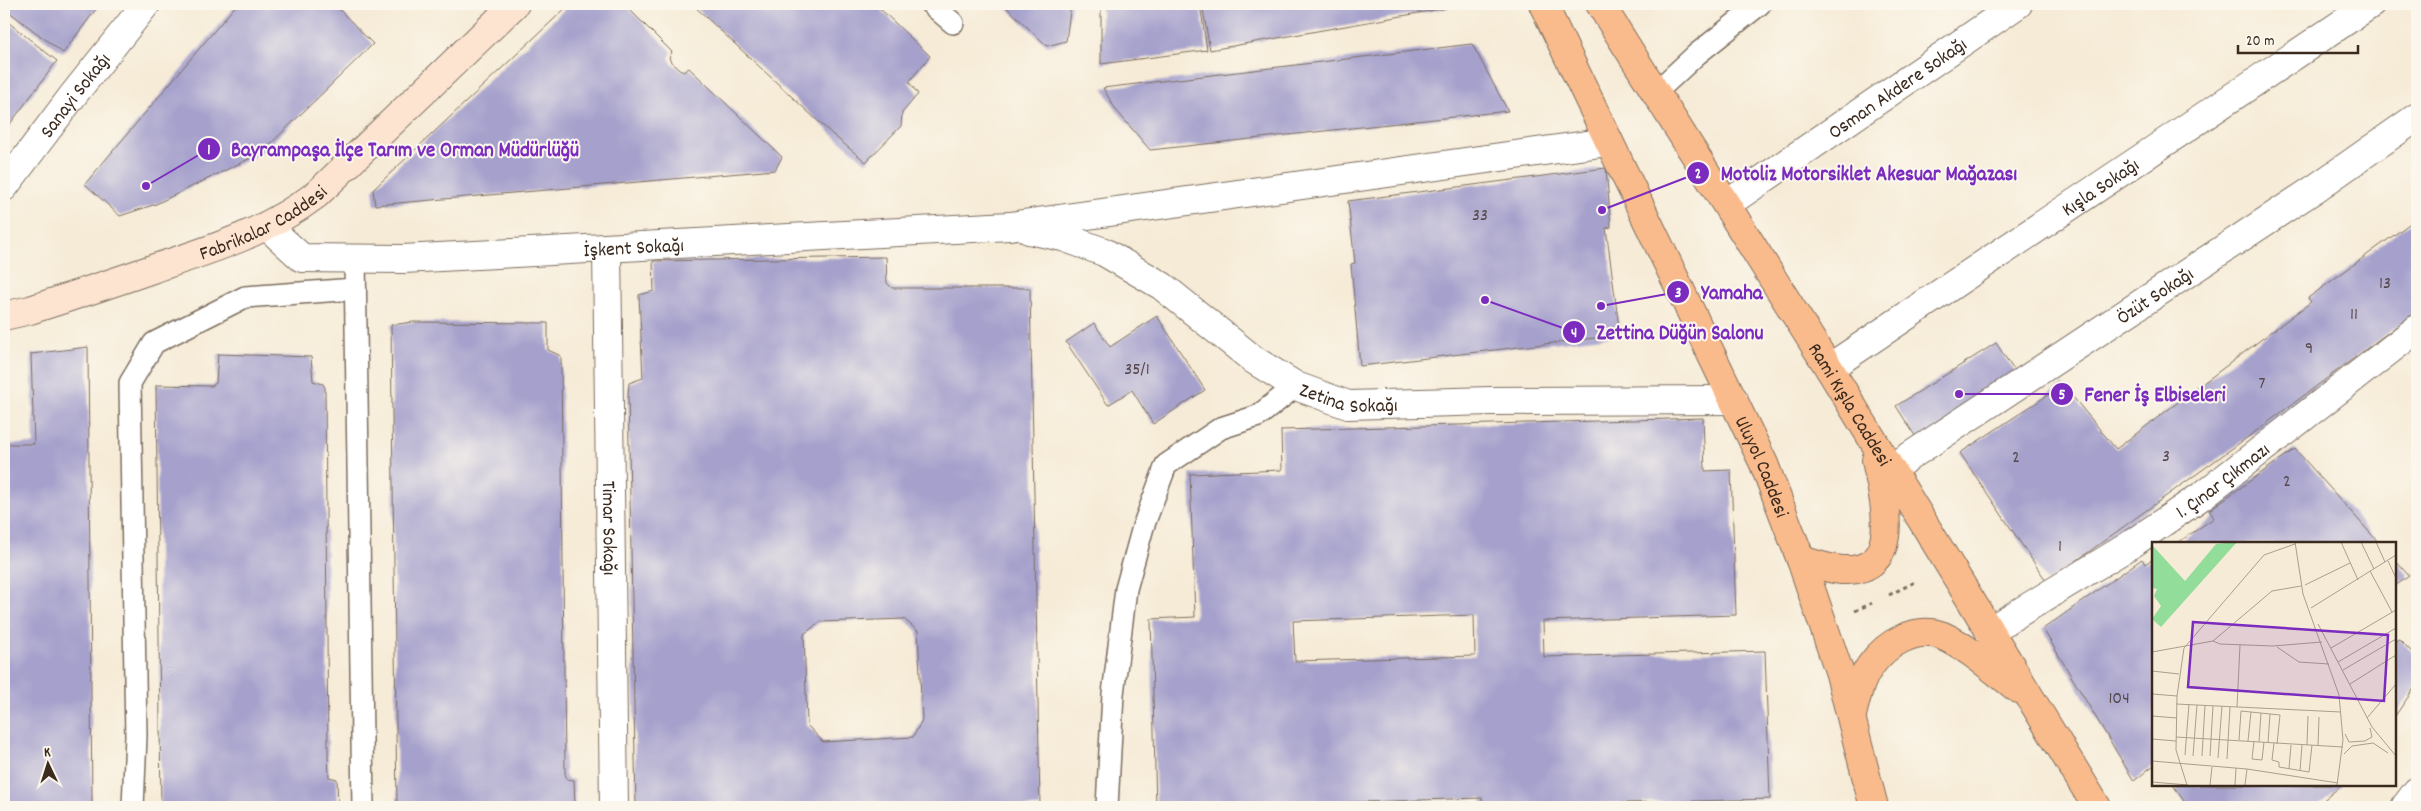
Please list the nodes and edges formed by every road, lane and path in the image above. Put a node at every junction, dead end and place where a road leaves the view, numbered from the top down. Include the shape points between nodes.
1 (146, 4) edge
2 (515, 4) edge
3 (931, 4) edge
4 (1543, 4) edge
5 (1600, 4) edge
6 (1760, 4) edge
7 (2018, 4) edge
8 (2371, 4) edge
9 (953, 23) dead end
10 (1655, 93) junction
11 (2417, 117) edge
12 (1608, 142) junction
13 (4, 188) edge
14 (1727, 204) junction
15 (1010, 226) junction
16 (268, 227) junction
17 (607, 249) junction
18 (355, 260) junction
19 (355, 289) junction
20 (4, 316) edge
21 (2417, 329) edge
22 (1828, 368) junction
23 (1296, 386) junction
24 (1734, 400) junction
25 (1871, 437) junction
26 (1889, 470) junction
27 (1801, 560) junction
28 (1989, 631) junction
29 (2033, 701) junction
30 (1852, 715) junction
31 (2417, 791) edge
32 (133, 807) edge
33 (363, 807) edge
34 (614, 807) edge
35 (1107, 807) edge
36 (1874, 807) edge
37 (2096, 807) edge
38 (2405, 807) edge

1 - 13 street, Sanayi Sokağı
2 - 16 street, Fabrikalar Caddesi via 317,194
3 - 9 lane
4 - 12 main road
5 - 10 main road, Rami Kışla Caddesi
6 - 10 lane via 1697,54
7 - 14 street, Osman Akdere Sokağı
8 - 22 street, Kışla Sokağı
10 - 14 main road, Rami Kışla Caddesi
11 - 26 street, Özüt Sokağı via 2316,188
12 - 15 street
12 - 24 main road, Uluyol Caddesi
14 - 22 main road, Rami Kışla Caddesi
15 - 17 street, İşkent Sokağı
15 - 23 street, Zetina Sokağı via 1063,237 1104,252 1162,286 1254,360
16 - 18 street, İşkent Sokağı via 302,258
16 - 20 street, Fabrikalar Caddesi via 225,245
17 - 18 street, İşkent Sokağı
17 - 34 street, Timar Sokağı
18 - 19 lane
19 - 32 lane via 245,297 154,343 130,383 136,736
19 - 33 lane
21 - 28 street, 1. Çınar Çıkmazı via 2203,495 2128,547
22 - 25 main road, Rami Kışla Caddesi
23 - 24 street, Zetina Sokağı via 1348,405
23 - 35 lane via 1258,416 1220,428 1166,465 1143,527 1126,589 1113,694
24 - 27 main road, Uluyol Caddesi via 1764,464
25 - 26 main road, Rami Kışla Caddesi
25 - 27 main road via 1887,524 1884,544 1876,559 1864,567 1844,570
26 - 28 main road, Rami Kışla Caddesi
27 - 30 main road, Uluyol Caddesi
28 - 29 main road, Rami Kışla Caddesi
29 - 30 main road via 1943,636 1927,633 1906,636 1889,647 1871,666 1858,689
29 - 37 main road, Rami Kışla Caddesi
30 - 36 main road, Uluyol Caddesi
31 - 38 street

